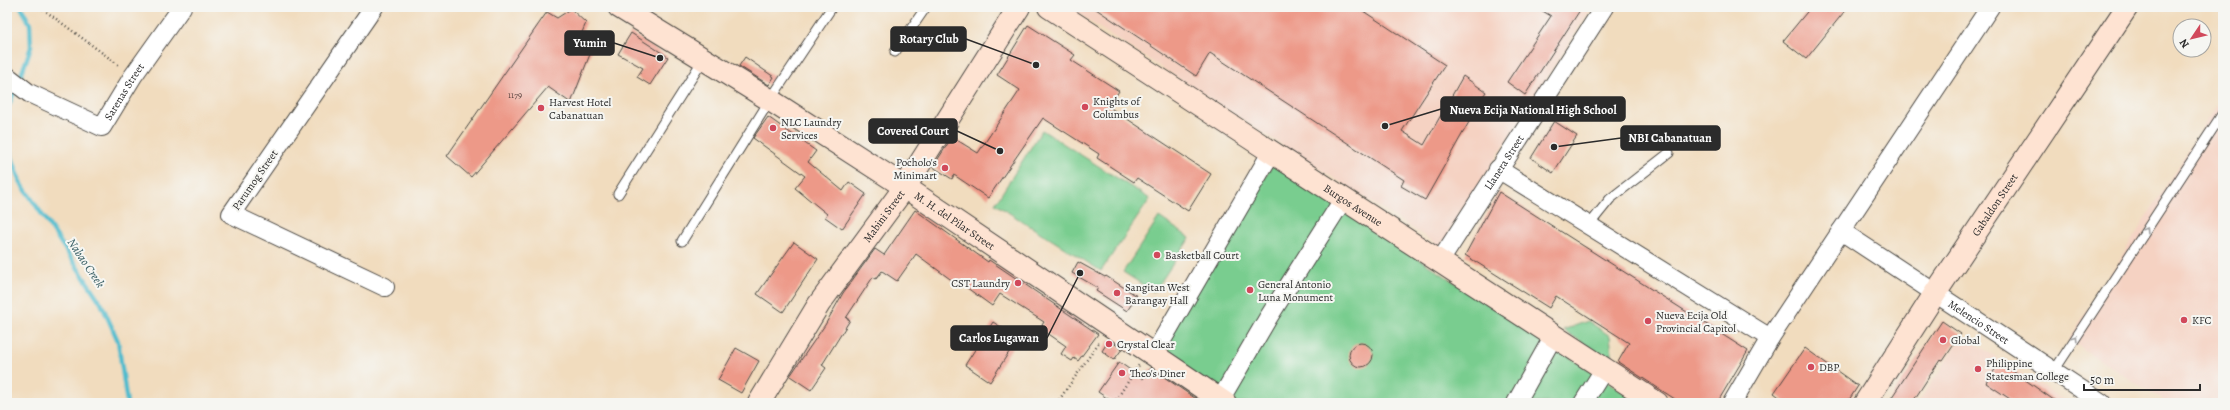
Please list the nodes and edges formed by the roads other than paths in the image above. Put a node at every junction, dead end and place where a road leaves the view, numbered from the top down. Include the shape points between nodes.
1 (182, 7) edge
2 (374, 7) edge
3 (619, 7) edge
4 (832, 7) edge
5 (926, 7) edge
6 (1019, 7) edge
7 (1049, 7) edge
8 (1604, 7) edge
9 (1990, 7) edge
10 (2127, 7) edge
11 (895, 52) dead end
12 (702, 60) junction
13 (8, 78) edge
14 (770, 100) junction
15 (2223, 113) edge
16 (1272, 151) junction
17 (1668, 153) dead end
18 (1498, 169) junction
19 (905, 187) junction
20 (618, 194) dead end
21 (1344, 198) junction
22 (1589, 226) junction
23 (1841, 231) junction
24 (682, 241) dead end
25 (1442, 258) dead end
26 (385, 287) dead end
27 (1936, 292) junction
28 (1554, 335) junction
29 (1770, 338) junction
30 (1151, 353) junction
31 (1605, 368) junction
32 (2054, 371) junction
33 (1222, 402) edge
34 (759, 403) edge
35 (1516, 403) edge
36 (1583, 403) edge
37 (1657, 403) edge
38 (1732, 403) edge
39 (1865, 403) edge
40 (2102, 403) edge

1 - 13 street, Sarenas Street via 133,76 102,127 29,93
2 - 26 street, Parumog Street via 232,214
3 - 12 main road, M. H. del Pilar Street
4 - 14 lane
5 - 11 lane
6 - 19 main road, Mabini Street
7 - 16 main road, Burgos Avenue
8 - 18 street, Llanera Street
9 - 23 street
10 - 27 main road, Gabaldon Street
12 - 14 main road, M. H. del Pilar Street
12 - 20 lane
14 - 19 main road, M. H. del Pilar Street
14 - 24 lane
32 -> 15 lane
16 - 21 main road, Burgos Avenue
16 - 30 street
17 - 22 lane via 1610,199
18 - 22 street
18 - 25 street, Llanera Street
19 - 30 main road, M. H. del Pilar Street
19 - 34 main road, Mabini Street via 819,304
21 - 28 main road, Burgos Avenue
21 - 33 street via 1268,318
22 - 29 street
23 - 27 street, Melencio Street
23 - 29 street
27 - 32 street, Melencio Street
27 - 39 main road, Gabaldon Street
28 - 31 main road, Burgos Avenue
28 - 35 street
29 - 38 street
30 - 33 main road, M. H. del Pilar Street
31 - 36 street
31 - 37 main road, Burgos Avenue
32 - 40 street, Melencio Street

